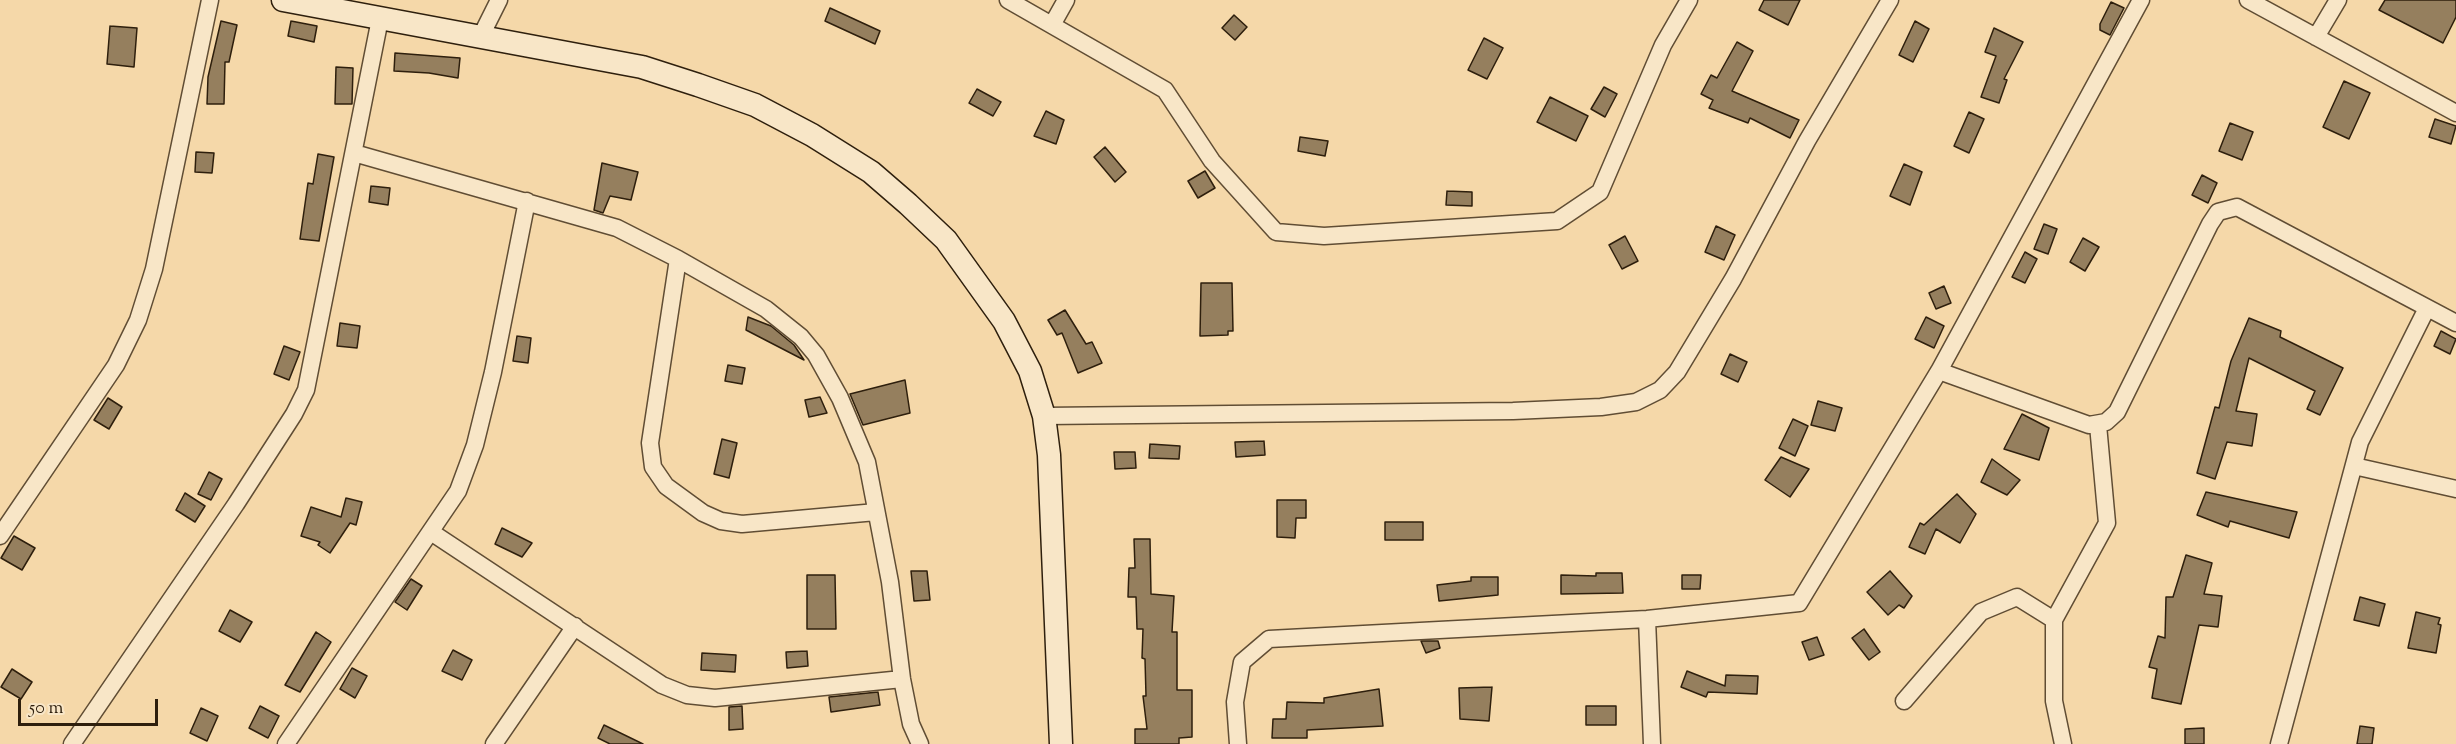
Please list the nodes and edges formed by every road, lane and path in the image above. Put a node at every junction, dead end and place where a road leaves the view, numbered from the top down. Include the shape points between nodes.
1 (210, 0) edge
2 (283, 0) edge
3 (499, 0) edge
4 (1008, 0) edge
5 (1066, 0) edge
6 (1689, 0) edge
7 (1890, 0) edge
8 (2140, 0) edge
9 (2248, 0) edge
10 (2338, 0) edge
11 (380, 19) junction
12 (1052, 25) junction
13 (481, 36) junction
14 (2316, 37) junction
15 (2456, 113) edge
16 (354, 153) junction
17 (527, 201) junction
18 (678, 259) junction
19 (2427, 308) junction
20 (2456, 323) edge
21 (1939, 370) junction
22 (1044, 416) junction
23 (2098, 425) junction
24 (2354, 465) junction
25 (2456, 489) edge
26 (876, 512) junction
27 (431, 532) junction
28 (0, 536) edge
29 (1647, 619) junction
30 (2054, 620) junction
31 (575, 626) junction
32 (902, 679) junction
33 (1904, 701) dead end
34 (72, 744) edge
35 (286, 744) edge
36 (494, 744) edge
37 (920, 744) edge
38 (1061, 744) edge
39 (1238, 744) edge
40 (1652, 744) edge
41 (2063, 744) edge
42 (2279, 744) edge

1 - 28 street via 154,269 138,320 116,365
2 - 11 street
3 - 13 street
4 - 12 street
5 - 12 street
6 - 12 street via 1663,45 1600,192 1557,221 1324,236 1276,232 1212,161 1165,90
7 - 22 street via 1807,141 1707,326 1677,372 1660,390 1627,403 1514,411
8 - 21 street
9 - 14 street
10 - 14 street
11 - 13 street
11 - 16 street
13 - 22 street via 642,67 698,85 754,105 872,172 946,240 988,298 1030,371
14 - 15 street
16 - 17 street
16 - 34 street via 306,390 216,533
17 - 18 street via 617,228
17 - 27 street via 475,445 458,491
18 - 26 street via 785,322 816,355 840,398 867,462
18 - 26 street via 650,443 653,467 666,486 704,513 742,524
19 - 20 street
19 - 23 street via 2237,207 2228,208 2218,212 2210,224 2116,412
19 - 24 street via 2360,442
21 - 23 street
21 - 29 street via 1799,603
22 - 38 street
23 - 30 street via 2107,523
24 - 25 street
24 - 42 street
26 - 32 street via 890,582
27 - 31 street
27 - 35 street
29 - 39 street via 1269,639 1242,662 1235,702
29 - 40 street
30 - 33 street via 2017,597 1981,612
30 - 41 street via 2054,700
31 - 32 street via 662,685 687,695 715,698
31 - 36 street
32 - 37 street via 911,724

